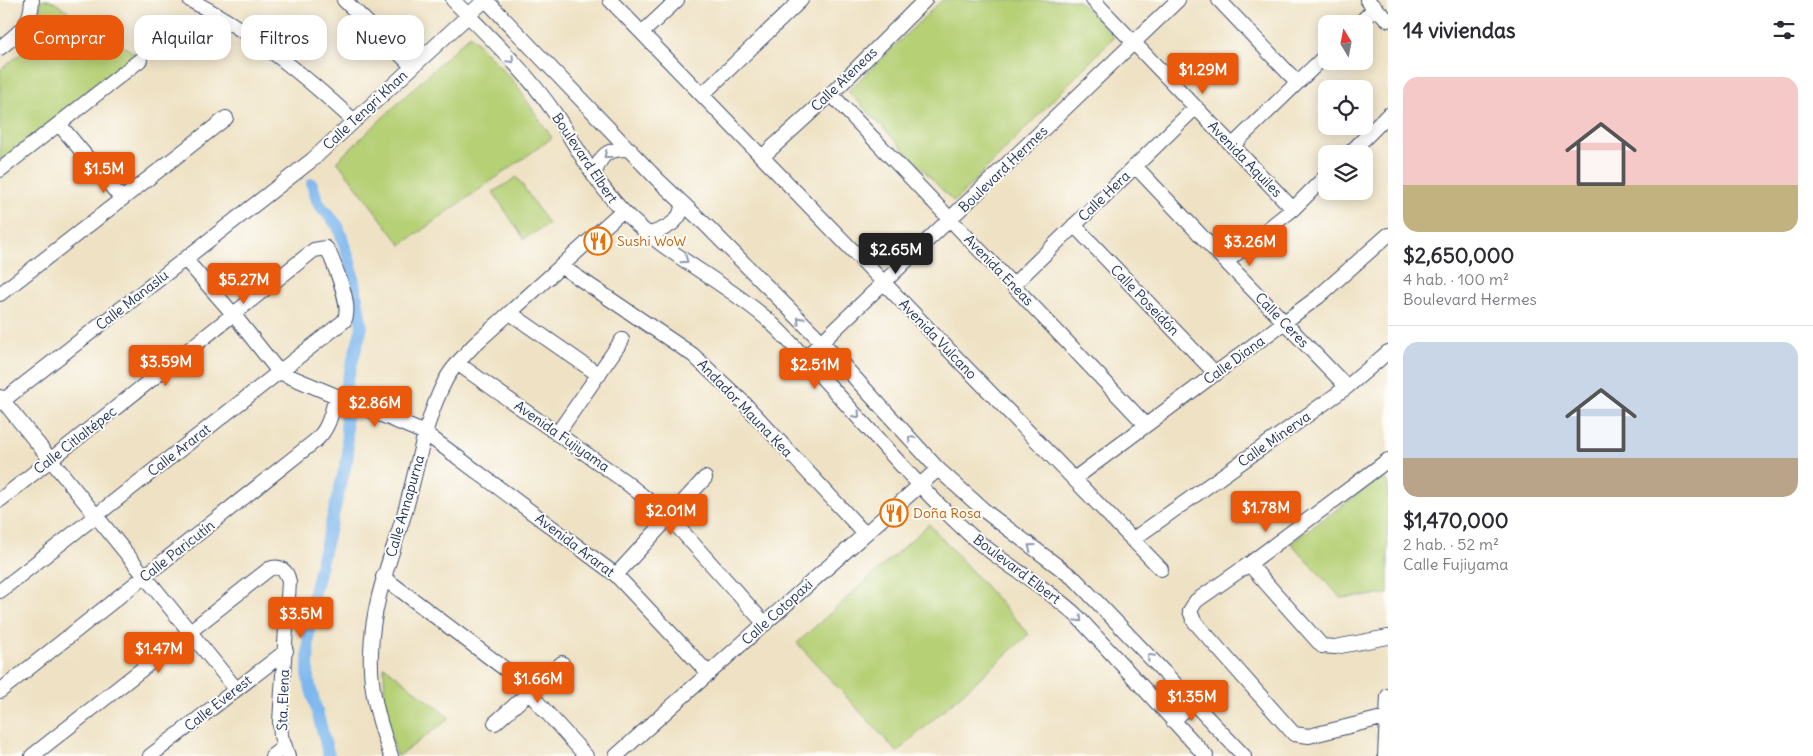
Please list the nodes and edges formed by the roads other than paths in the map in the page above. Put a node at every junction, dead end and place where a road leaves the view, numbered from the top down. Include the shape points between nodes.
1 (32, 0) edge
2 (190, 0) edge
3 (344, 0) edge
4 (453, 0) edge
5 (485, 0) edge
6 (610, 0) edge
7 (677, 0) edge
8 (801, 0) edge
9 (925, 0) edge
10 (1093, 0) edge
11 (1178, 0) edge
12 (1219, 0) edge
13 (1371, 4) edge
14 (1364, 15) edge
15 (468, 16) junction
16 (1388, 20) edge
17 (642, 33) junction
18 (1134, 43) junction
19 (0, 48) edge
20 (140, 60) dead end
21 (1318, 62) edge
22 (412, 66) junction
23 (1297, 82) junction
24 (702, 94) junction
25 (830, 94) junction
26 (1196, 107) junction
27 (1388, 115) edge
28 (226, 118) dead end
29 (354, 121) junction
30 (59, 124) junction
31 (1358, 145) edge
32 (1232, 146) junction
33 (630, 149) junction
34 (762, 157) junction
35 (312, 160) joint
36 (1135, 166) junction
37 (0, 170) edge
38 (594, 176) junction
39 (1318, 184) edge
40 (121, 198) junction
41 (682, 204) junction
42 (1293, 209) junction
43 (622, 211) junction
44 (950, 219) junction
45 (1074, 225) junction
46 (650, 234) junction
47 (1388, 235) edge
48 (185, 259) junction
49 (1226, 262) junction
50 (561, 266) junction
51 (884, 283) junction
52 (1013, 285) junction
53 (0, 294) edge
54 (346, 303) joint
55 (510, 313) junction
56 (234, 315) junction
57 (1285, 323) junction
58 (622, 340) dead end
59 (822, 342) junction
60 (1388, 352) edge
61 (805, 358) junction
62 (457, 363) junction
63 (279, 372) junction
64 (1216, 374) junction
65 (599, 375) junction
66 (1347, 387) junction
67 (336, 397) junction
68 (1, 400) edge
69 (1146, 425) junction
70 (426, 433) junction
71 (557, 434) junction
72 (51, 460) junction
73 (1386, 464) edge
74 (938, 469) junction
75 (705, 478) dead end
76 (1074, 479) junction
77 (920, 485) junction
78 (0, 500) edge
79 (96, 516) junction
80 (669, 517) junction
81 (865, 534) junction
82 (1132, 540) junction
83 (1250, 564) junction
84 (1161, 570) dead end
85 (616, 575) junction
86 (145, 576) junction
87 (383, 577) junction
88 (0, 591) edge
89 (765, 624) junction
90 (190, 632) junction
91 (1388, 637) edge
92 (286, 651) junction
93 (562, 663) dead end
94 (709, 674) junction
95 (236, 689) junction
96 (0, 691) edge
97 (530, 692) junction
98 (1388, 696) edge
99 (1192, 703) junction
100 (1386, 717) junction
101 (1173, 721) junction
102 (495, 723) dead end
103 (286, 751) edge
104 (32, 756) edge
105 (150, 756) edge
106 (272, 756) edge
107 (390, 756) edge
108 (586, 756) edge
109 (616, 756) edge
110 (1206, 756) edge
111 (1244, 756) edge
112 (1385, 756) edge

1 - 19 street via 32,11 24,28
2 - 29 street via 262,45
3 - 22 street
4 - 15 street, Boulevard Elbert
5 - 15 street, Calle Tengri Khan
5 - 33 street, Boulevard Elbert
6 - 17 street, Avenida Vulcano
7 - 17 street
8 - 24 street
9 - 25 street, Calle Ateneas
10 - 18 street, Avenida Aquiles
11 - 18 street, Boulevard Hermes
12 - 23 street
13 - 14 street
13 - 16 street
15 - 22 street, Calle Tengri Khan
15 -> 38 street, Boulevard Elbert via 536,88
17 - 24 street, Avenida Vulcano
18 - 26 street, Avenida Aquiles
18 - 44 street, Boulevard Hermes
20 - 30 street
21 - 23 street
22 - 29 street, Calle Tengri Khan
23 - 32 street
24 - 34 street, Avenida Vulcano
25 - 34 street, Calle Ateneas
25 - 44 street, Avenida Eneas
26 - 32 street, Avenida Aquiles
26 - 36 street, Calle Hera
27 - 31 street
28 - 40 street
29 - 35 street, Calle Tengri Khan
30 - 37 street
30 - 40 street
32 - 42 street, Avenida Aquiles
33 -> 38 street via 616,149 604,155
33 - 41 street, Boulevard Elbert
34 - 51 street, Avenida Vulcano
35 - 48 street, Calle Manaslu
36 - 45 street, Calle Hera
36 - 49 street, Calle Ceres
38 - 43 street, Boulevard Elbert
39 - 42 street
40 - 53 street
41 - 46 street via 681,213 673,224
59 -> 41 street, Boulevard Elbert
42 - 49 street
43 - 46 street, Boulevard Elbert
43 - 50 street, Calle Annapurna
44 - 51 street, Boulevard Hermes
44 - 52 street, Avenida Eneas
45 - 52 street, Calle Hera
45 - 64 street, Calle Poseidón
46 -> 61 street, Boulevard Elbert via 767,319
47 - 57 street, Calle Diana
48 - 56 street
48 - 68 street, Calle Manaslu
49 - 57 street, Calle Ceres
50 - 55 street, Calle Annapurna
50 - 81 street, Andador Mauna Kea via 693,355 743,402
51 - 59 street, Boulevard Hermes
51 - 76 street, Avenida Vulcano
52 - 69 street, Avenida Eneas
54 - 56 street, Calle Citlaltépec via 326,248 314,250
54 - 63 street, Calle Ararat via 344,321
55 - 62 street, Calle Annapurna
55 - 65 street
56 - 63 street
56 - 72 street, Calle Citlaltépec
57 - 64 street, Calle Diana
57 - 66 street, Calle Ceres
58 - 65 street
59 - 61 street, Boulevard Hermes
74 -> 59 street, Boulevard Elbert
60 - 66 street, Calle Minerva
61 -> 77 street, Boulevard Elbert
62 - 70 street, Calle Annapurna via 440,391
62 - 71 street, Avenida Fujiyama
63 - 67 street, Avenida Ararat
63 - 79 street, Calle Ararat
64 - 69 street, Calle Diana
65 - 71 street
66 - 82 street, Calle Minerva
67 - 70 street, Avenida Ararat
67 - 86 street, Calle Paricutín via 321,436
68 - 72 street
69 - 76 street, Calle Diana
70 - 85 street, Avenida Ararat
70 - 87 street, Calle Annapurna
71 - 80 street, Avenida Fujiyama via 629,484
72 - 78 street, Calle Citlaltépec
72 - 79 street
73 - 83 street
74 - 77 street, Calle Cotopaxi
99 -> 74 street, Boulevard Elbert via 1076,580 992,517
75 - 80 street
76 - 82 street, Avenida Vulcano
77 - 81 street, Calle Cotopaxi
77 -> 101 street, Boulevard Elbert via 969,534 1059,599
79 - 86 street
79 - 88 street, Calle Ararat
80 - 85 street
80 - 89 street, Avenida Fujiyama
81 - 89 street, Calle Cotopaxi
82 - 84 street, Avenida Vulcano
83 - 91 street via 1322,646 1336,647
83 - 100 street via 1196,601 1190,611 1194,621 1294,734 1309,736
85 - 94 street, Avenida Ararat
86 - 90 street
86 - 96 street, Calle Paricutín
87 - 97 street via 513,675
87 - 107 street, Calle Annapurna via 372,631 371,675 375,705
89 - 94 street, Calle Cotopaxi
90 - 92 street, Sta. Elena via 269,569 280,568 289,582
90 - 95 street
90 - 104 street
92 - 95 street, Calle Everest
92 - 103 street, Sta. Elena via 280,722
93 - 97 street
94 - 109 street, Calle Cotopaxi
95 - 105 street, Calle Everest
97 - 102 street
97 - 108 street
98 - 100 street
99 - 101 street
99 - 111 street, Boulevard Elbert
100 - 112 street
101 - 110 street, Boulevard Elbert
103 - 106 street

